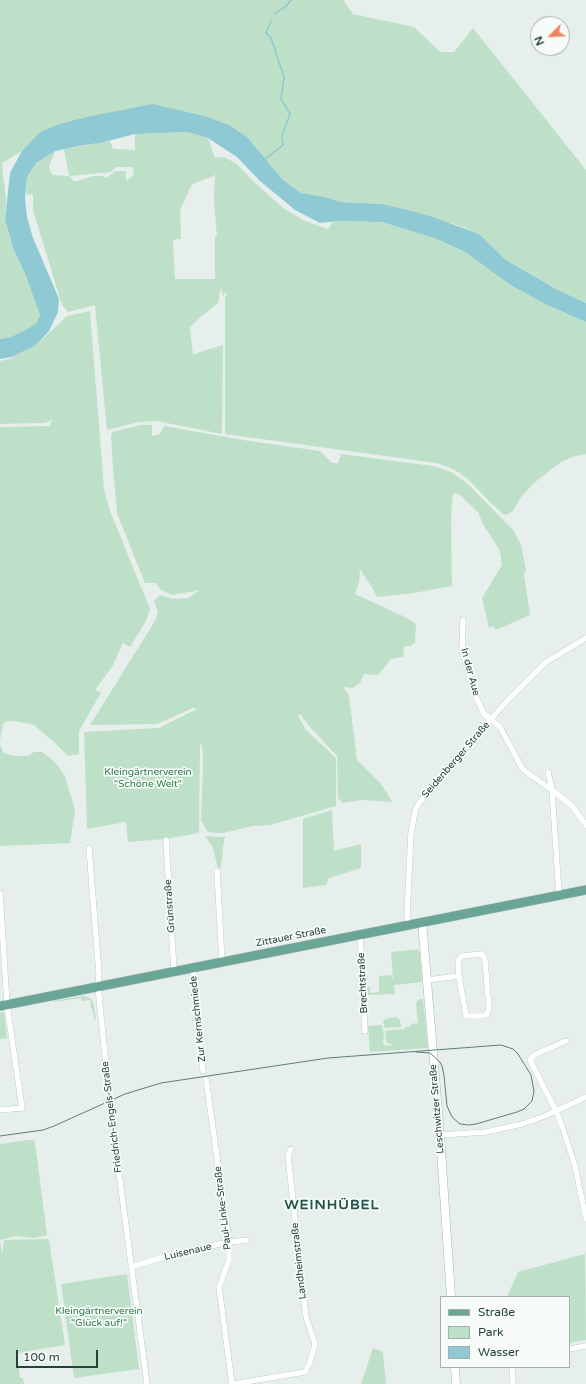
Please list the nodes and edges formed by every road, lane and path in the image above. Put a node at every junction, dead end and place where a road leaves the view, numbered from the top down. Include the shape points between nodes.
1 (463, 620) dead end
2 (586, 638) edge
3 (490, 720) junction
4 (548, 772) dead end
5 (552, 790) junction
6 (586, 825) edge
7 (166, 840) dead end
8 (89, 848) dead end
9 (217, 871) dead end
10 (586, 890) edge
11 (0, 893) edge
12 (559, 895) junction
13 (422, 922) junction
14 (408, 925) junction
15 (360, 934) junction
16 (222, 962) junction
17 (193, 968) junction
18 (174, 971) junction
19 (460, 976) junction
20 (427, 980) junction
21 (98, 987) junction
22 (3, 1006) edge
23 (365, 1031) dead end
24 (566, 1041) dead end
25 (203, 1071) dead end
26 (206, 1079) dead end
27 (586, 1097) edge
28 (0, 1110) edge
29 (556, 1111) junction
30 (440, 1135) junction
31 (291, 1148) dead end
32 (586, 1219) edge
33 (247, 1240) dead end
34 (229, 1242) junction
35 (131, 1266) junction
36 (451, 1296) edge
37 (586, 1346) edge
38 (570, 1349) edge
39 (455, 1368) edge
40 (512, 1368) edge
41 (147, 1384) edge
42 (232, 1384) edge
43 (456, 1384) edge
44 (513, 1384) edge

1 - 3 street, In der Aue via 462,651 476,698
2 - 3 street, Seidenberger Straße via 546,662
3 - 5 street, In der Aue via 500,727 522,768
3 - 14 street, Seidenberger Straße via 429,789 416,808 411,833
4 - 5 street
5 - 6 street, In der Aue via 572,806
5 - 12 street
7 - 18 street, Grünstraße
8 - 21 street, Friedrich-Engels-Straße
9 - 16 street
10 - 12 main road, Zittauer Straße
11 - 22 street
12 - 13 main road, Zittauer Straße
13 - 14 main road, Zittauer Straße
13 - 20 street, Leschwitzer Straße
14 - 15 main road, Zittauer Straße
15 - 16 main road, Zittauer Straße
15 - 23 street, Brechtstraße
16 - 17 main road, Zittauer Straße
17 - 18 main road, Zittauer Straße
17 - 25 street, Zur Kernschmiede
18 - 21 main road, Zittauer Straße
19 - 19 street via 458,961 462,956 482,954 485,960 489,1008 487,1014 466,1016
19 - 20 street
20 - 30 street, Leschwitzer Straße
21 - 22 main road, Zittauer Straße
21 - 35 street, Friedrich-Engels-Straße via 110,1106
22 - 28 street via 22,1108
24 - 29 street via 534,1055 530,1060
26 - 34 street, Paul-Linke-Straße
27 - 29 street
29 - 30 street via 522,1124 486,1132
29 - 32 street via 575,1166
30 - 36 street, Leschwitzer Straße
31 - 42 street, Landheimstraße via 288,1155 305,1310 315,1344 306,1372
33 - 34 street, Luisenaue
34 - 35 street, Luisenaue
34 - 42 street, Paul-Linke-Straße via 229,1260 219,1287
35 - 41 street, Friedrich-Engels-Straße
37 - 38 street
39 - 43 street
40 - 44 street

